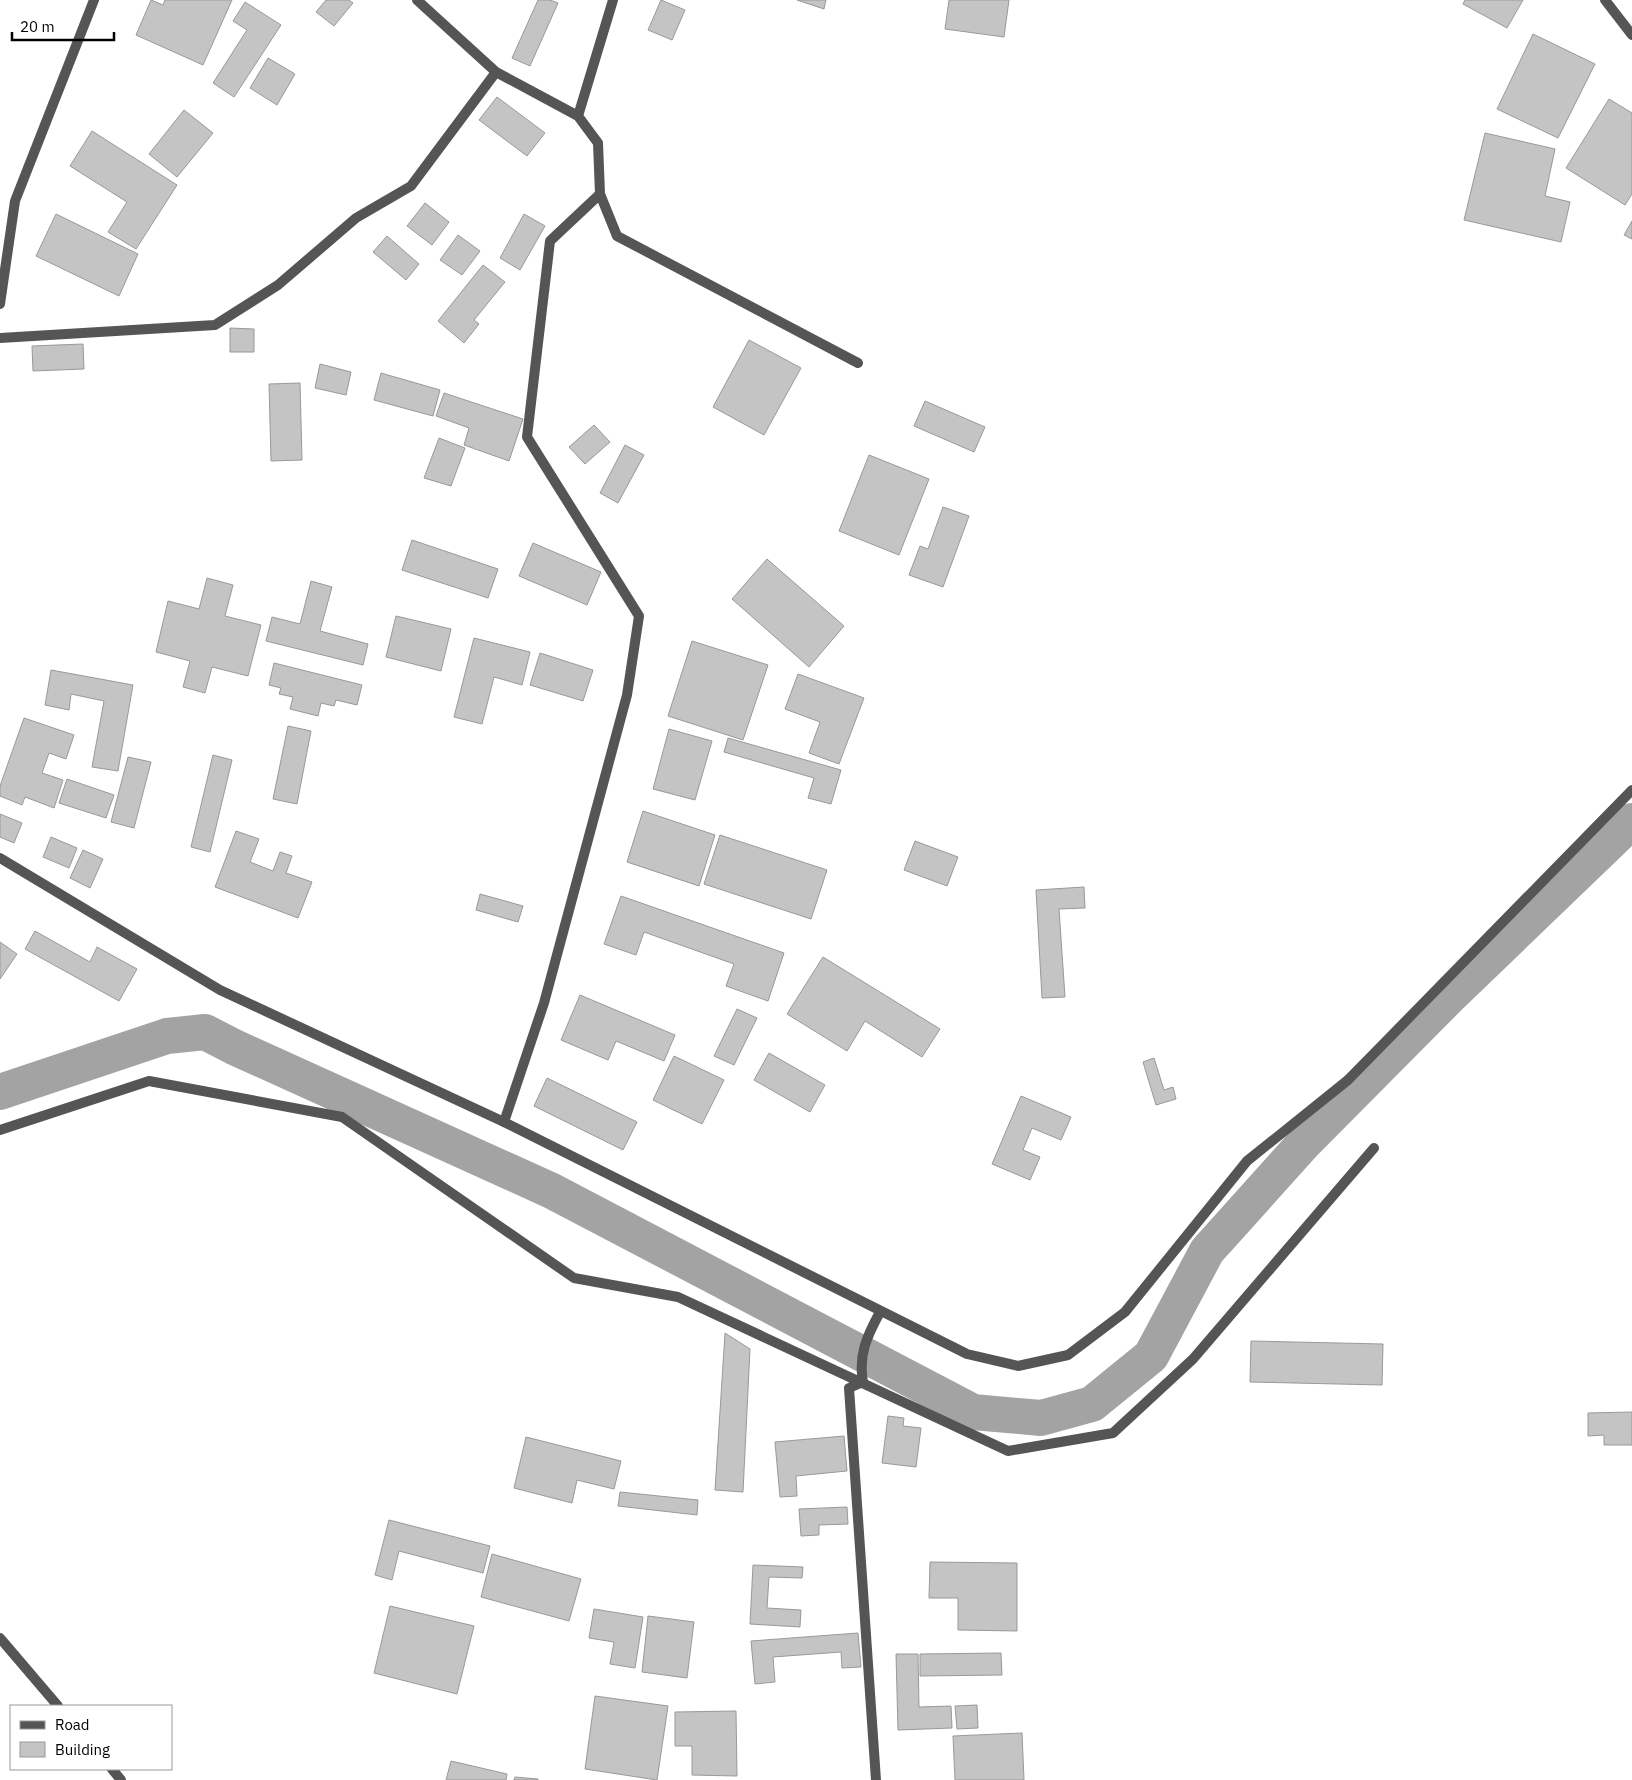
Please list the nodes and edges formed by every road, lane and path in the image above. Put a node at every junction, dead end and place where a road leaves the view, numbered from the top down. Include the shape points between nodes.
1 (94, 0) edge
2 (417, 0) edge
3 (613, 0) edge
4 (1605, 0) edge
5 (1632, 35) edge
6 (496, 72) junction
7 (578, 116) junction
8 (600, 194) junction
9 (0, 304) edge
10 (0, 338) edge
11 (858, 363) dead end
12 (1632, 790) edge
13 (0, 858) edge
14 (504, 1122) junction
15 (0, 1130) edge
16 (1374, 1148) dead end
17 (880, 1312) junction
18 (863, 1382) junction
19 (0, 1638) edge
20 (57, 1705) edge
21 (113, 1770) edge
22 (121, 1780) edge
23 (876, 1780) edge

1 - 9 street via 15,201
2 - 6 street
3 - 7 street
4 - 5 street
6 - 7 street
6 - 10 street via 412,186 356,218 278,285 215,325
7 - 8 street via 598,143
8 - 11 street via 618,236
8 - 14 street via 550,241 526,437 639,616 628,695 544,1003
12 - 17 street via 1348,1080 1248,1161 1125,1312 1068,1355 1018,1366 967,1354
13 - 14 street via 220,990
14 - 17 street
15 - 18 street via 149,1081 342,1117 574,1278 678,1297
16 - 18 street via 1193,1359 1113,1433 1008,1451
17 - 18 street via 867,1336 860,1365
18 - 23 street via 849,1388
19 - 20 street
21 - 22 street

